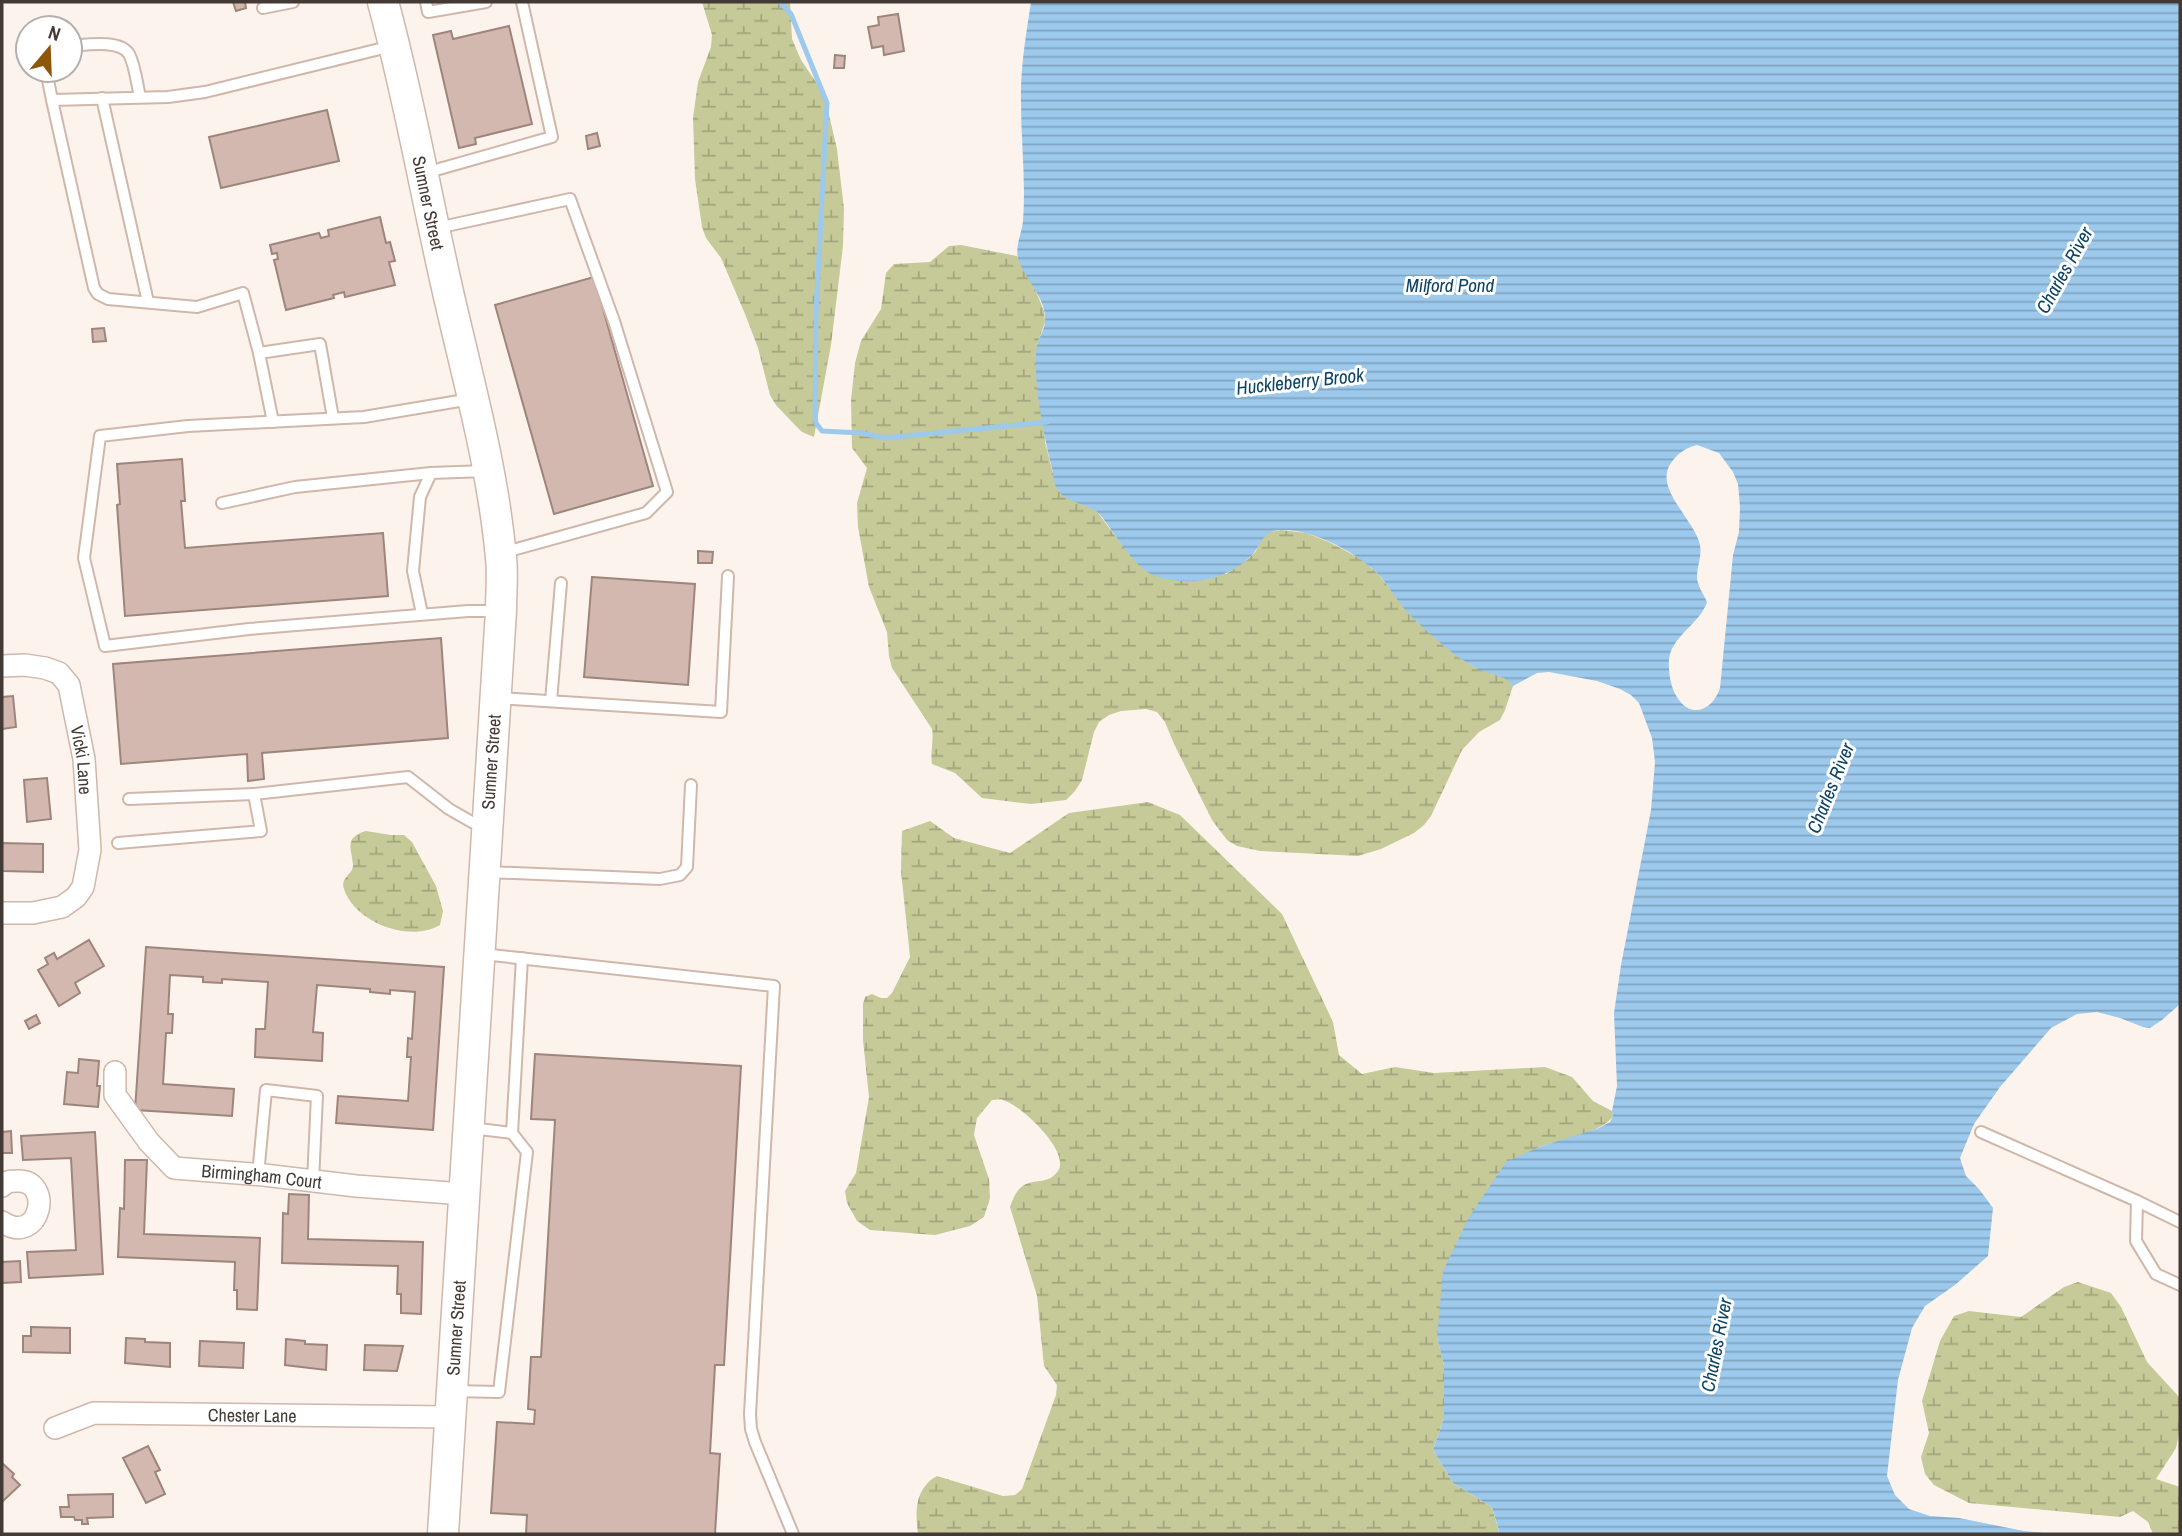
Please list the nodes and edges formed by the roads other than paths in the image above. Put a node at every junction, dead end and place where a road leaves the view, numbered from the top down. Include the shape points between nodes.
1 (293, 2) edge
2 (383, 2) edge
3 (426, 2) edge
4 (486, 2) edge
5 (522, 2) edge
6 (263, 8) dead end
7 (84, 45) edge
8 (395, 45) junction
9 (49, 84) edge
10 (140, 97) junction
11 (102, 98) junction
12 (52, 100) junction
13 (422, 174) junction
14 (434, 228) junction
15 (148, 302) junction
16 (260, 354) junction
17 (473, 398) junction
18 (333, 418) junction
19 (273, 422) junction
20 (488, 471) junction
21 (431, 473) junction
22 (222, 503) dead end
23 (500, 554) junction
24 (728, 576) dead end
25 (561, 583) dead end
26 (500, 611) junction
27 (422, 614) junction
28 (2, 666) edge
29 (495, 697) junction
30 (551, 701) junction
31 (691, 785) dead end
32 (254, 794) junction
33 (129, 799) dead end
34 (487, 831) junction
35 (118, 843) dead end
36 (484, 872) junction
37 (2, 913) edge
38 (479, 954) junction
39 (522, 958) junction
40 (115, 1072) dead end
41 (468, 1128) junction
42 (1981, 1132) dead end
43 (512, 1133) junction
44 (258, 1175) junction
45 (313, 1181) junction
46 (2, 1186) edge
47 (464, 1194) junction
48 (2137, 1200) junction
49 (2, 1222) edge
50 (2180, 1222) edge
51 (2180, 1285) edge
52 (451, 1404) junction
53 (55, 1428) dead end
54 (443, 1534) edge
55 (793, 1534) edge

1 - 6 lane
2 - 8 street, Sumner Street
3 - 4 lane via 428,12
5 - 13 lane via 552,136
7 - 10 lane via 117,44 124,49
8 - 10 lane via 205,92
8 - 13 street, Sumner Street
9 - 12 lane
10 - 11 lane
11 - 12 lane
11 - 15 lane
12 - 15 lane via 94,288 108,299
13 - 14 street, Sumner Street
14 - 17 street, Sumner Street
14 - 23 lane via 570,199 667,492 646,513
15 - 16 lane via 197,307 243,293
16 - 18 lane via 320,344
16 - 19 lane
17 - 18 lane
17 - 20 street, Sumner Street
18 - 19 lane
19 - 27 lane via 100,436 84,558 105,646
20 - 21 lane
20 - 23 street, Sumner Street
21 - 22 lane via 295,487
21 - 27 lane via 420,497 413,571
23 - 26 street, Sumner Street
24 - 30 lane via 721,712
25 - 30 lane
26 - 27 lane
26 - 29 street, Sumner Street
28 - 37 street, Vicki Lane via 45,668 69,685 84,759 90,850 83,887 62,908
29 - 30 lane
29 - 34 street, Sumner Street
31 - 36 lane via 687,867 680,875 660,879
32 - 33 lane
32 - 34 lane via 408,777
32 - 35 lane via 261,831
34 - 36 street, Sumner Street
36 - 38 street, Sumner Street
38 - 39 lane
38 - 41 street, Sumner Street
39 - 43 lane
39 - 55 lane via 774,986 750,1414 755,1442
40 - 44 street, Birmingham Court via 115,1095 174,1168
41 - 43 lane
41 - 47 street, Sumner Street
42 - 48 lane
43 - 52 lane via 527,1152 499,1392
44 - 45 street, Birmingham Court
44 - 45 lane via 266,1090 317,1096
45 - 47 street, Birmingham Court
46 - 49 street via 22,1180 35,1189 40,1202 37,1217 25,1227 10,1228
47 - 52 street, Sumner Street
48 - 50 lane
48 - 51 lane via 2136,1241 2156,1274
52 - 53 street, Chester Lane via 94,1412
52 - 54 street, Sumner Street

